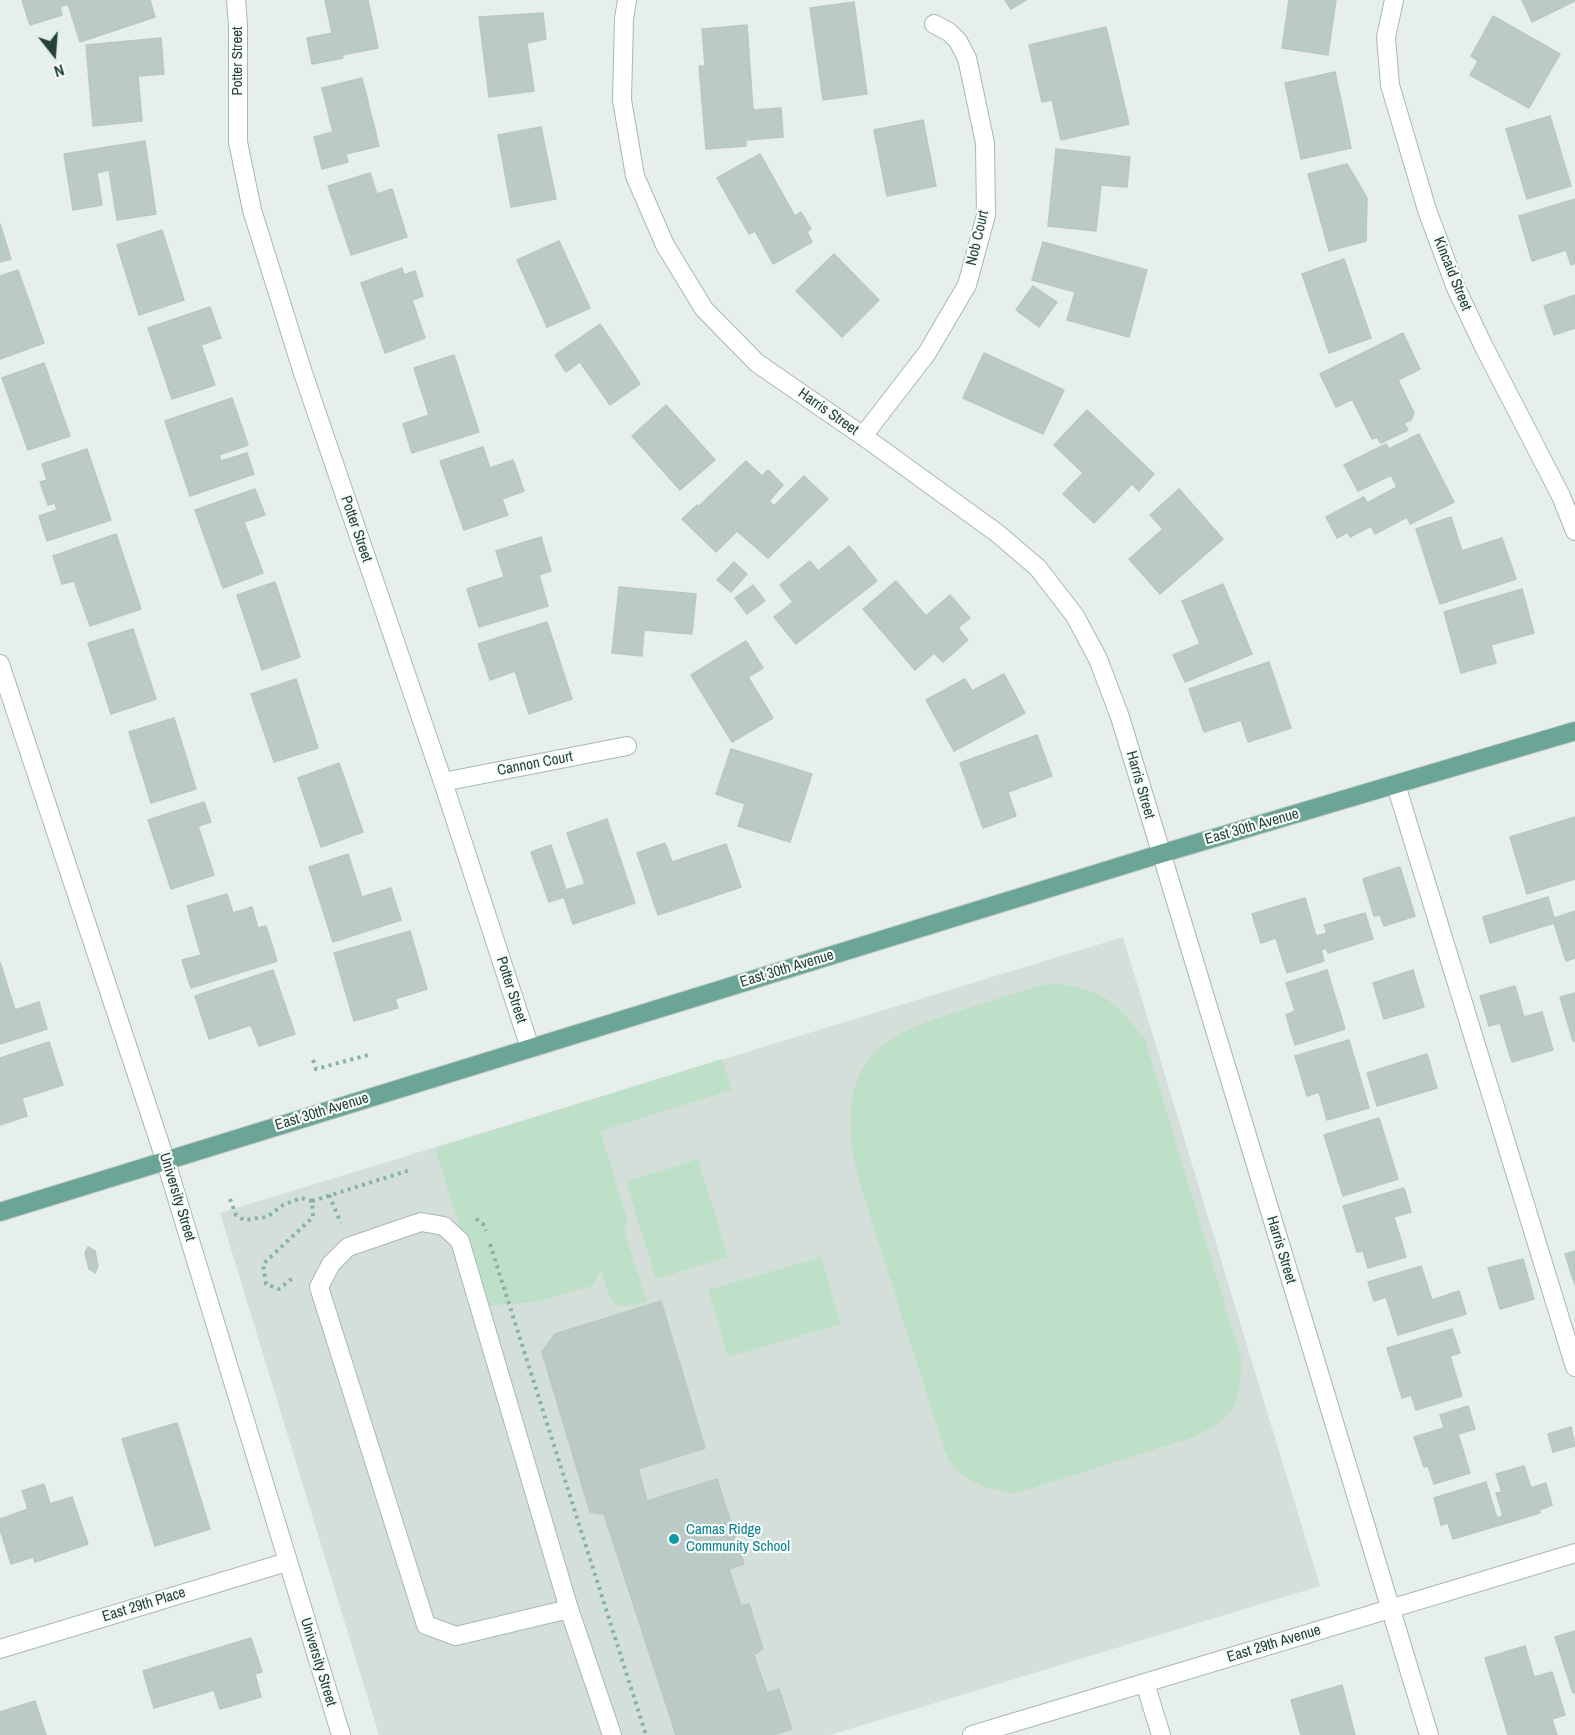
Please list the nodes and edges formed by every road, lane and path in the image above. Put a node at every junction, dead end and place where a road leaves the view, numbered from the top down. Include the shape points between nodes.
1 (236, 0) edge
2 (627, 0) edge
3 (1394, 0) edge
4 (934, 24) dead end
5 (863, 436) junction
6 (1575, 531) edge
7 (0, 664) edge
8 (1575, 731) edge
9 (627, 746) dead end
10 (442, 782) junction
11 (1396, 785) junction
12 (1161, 854) junction
13 (530, 1048) junction
14 (372, 1053) dead end
15 (313, 1060) dead end
16 (166, 1162) junction
17 (410, 1170) dead end
18 (230, 1199) dead end
19 (312, 1201) junction
20 (0, 1212) edge
21 (340, 1224) dead end
22 (334, 1229) dead end
23 (300, 1272) dead end
24 (1575, 1367) edge
25 (1575, 1553) edge
26 (287, 1562) junction
27 (569, 1609) junction
28 (1390, 1609) junction
29 (0, 1649) edge
30 (1145, 1683) junction
31 (341, 1735) edge
32 (612, 1735) edge
33 (972, 1735) edge
34 (1161, 1735) edge
35 (1429, 1735) edge

1 - 10 street, Potter Street via 238,142 252,210
2 - 5 street, Harris Street via 622,100 635,176 665,245 704,309 758,363
3 - 6 street, Kincaid Street via 1386,37 1390,85 1427,210 1483,345
4 - 5 street, Nob Court via 958,41 967,58 985,143 986,215 967,285 927,353
5 - 12 street, Harris Street via 998,533 1038,568 1075,616 1098,659 1120,717
7 - 16 street, University Street
8 - 11 main road, East 30th Avenue
9 - 10 street, Cannon Court
10 - 13 street, Potter Street
11 - 12 main road, East 30th Avenue
11 - 24 street
12 - 13 main road, East 30th Avenue
12 - 28 street, Harris Street
13 - 16 main road, East 30th Avenue
14 - 15 path via 316,1069
16 - 20 main road, East 30th Avenue
16 - 26 street, University Street
17 - 19 path
18 - 19 path via 236,1215 244,1220 267,1217 301,1198
19 - 23 path via 312,1217 263,1264 266,1284 279,1289
21 - 22 path
25 - 28 street, East 29th Avenue
26 - 29 street, East 29th Place
26 - 31 street, University Street
27 - 27 street via 460,1240 444,1227 421,1222 348,1247 331,1264 319,1287 426,1625 456,1636
27 - 32 street
28 - 30 street, East 29th Avenue
28 - 35 street, Harris Street
30 - 33 street, East 29th Avenue
30 - 34 street

